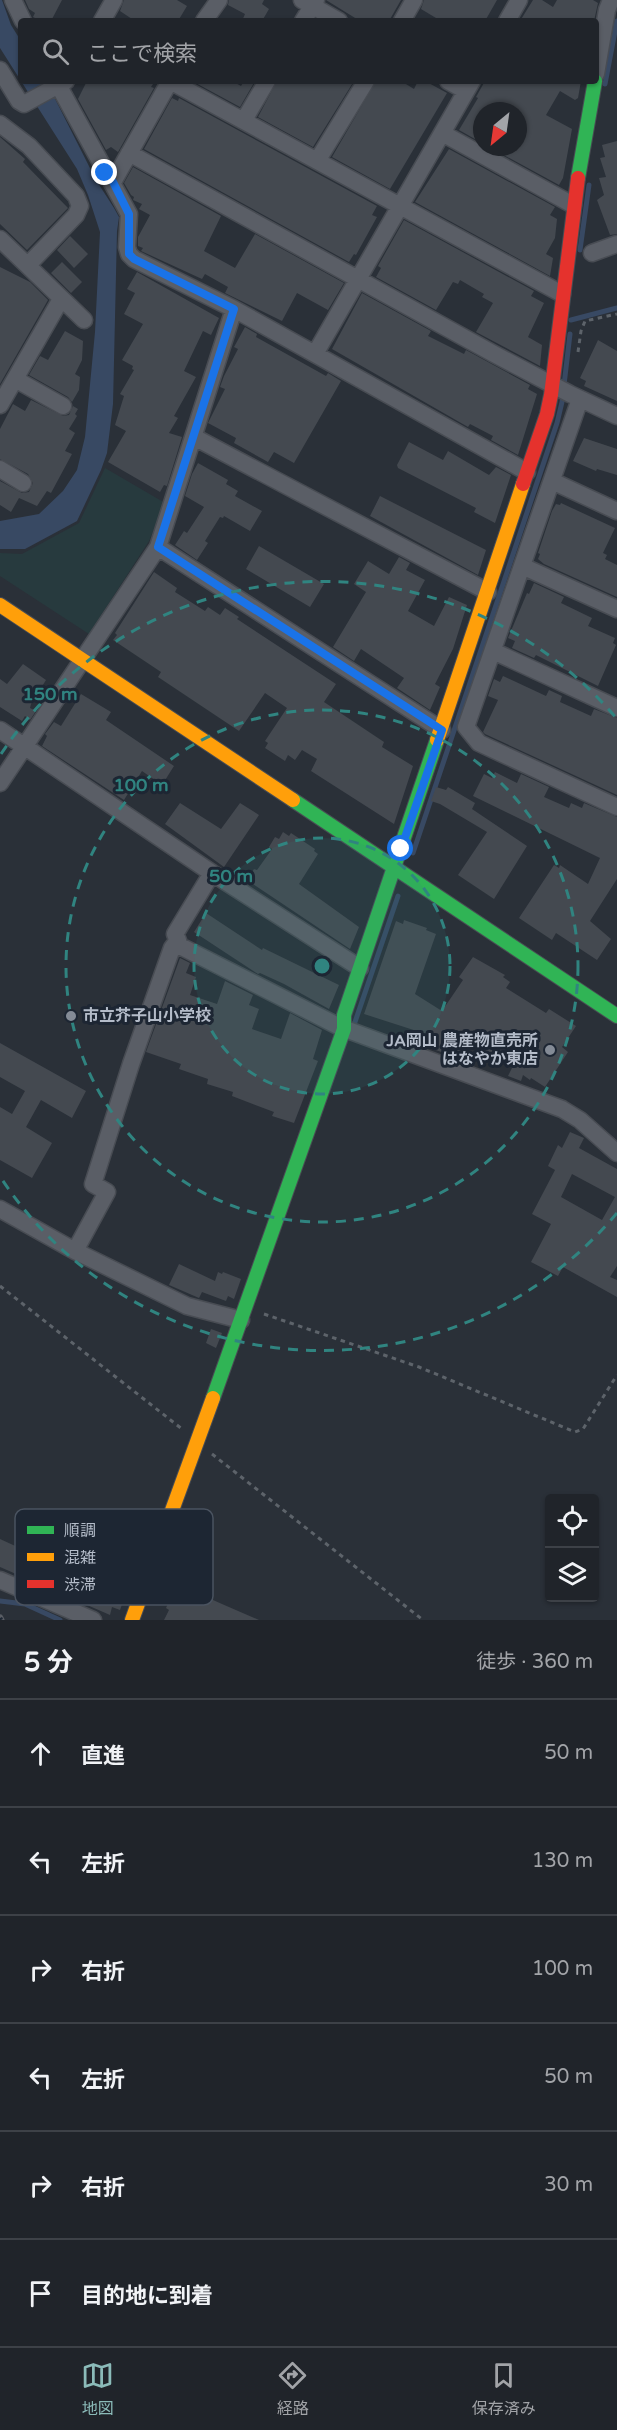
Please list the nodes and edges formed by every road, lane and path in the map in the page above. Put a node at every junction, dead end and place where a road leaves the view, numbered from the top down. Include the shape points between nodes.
1 (13, 0) edge
2 (114, 0) edge
3 (219, 0) edge
4 (414, 0) edge
5 (519, 0) edge
6 (611, 0) edge
7 (310, 2) edge
8 (22, 18) edge
9 (104, 18) edge
10 (206, 18) edge
11 (304, 18) edge
12 (334, 18) edge
13 (404, 18) edge
14 (509, 18) edge
15 (599, 57) edge
16 (0, 70) edge
17 (58, 84) edge
18 (168, 84) edge
19 (176, 84) edge
20 (265, 84) edge
21 (364, 84) edge
22 (594, 84) edge
23 (469, 86) edge
24 (24, 101) junction
25 (244, 120) junction
26 (2, 125) edge
27 (441, 133) junction
28 (129, 153) junction
29 (317, 161) junction
30 (113, 182) junction
31 (573, 205) junction
32 (399, 206) junction
33 (0, 239) edge
34 (617, 244) edge
35 (592, 253) dead end
36 (28, 265) junction
37 (357, 279) junction
38 (562, 294) junction
39 (61, 299) junction
40 (234, 309) junction
41 (617, 314) edge
42 (84, 320) dead end
43 (578, 352) dead end
44 (315, 354) junction
45 (15, 379) junction
46 (565, 392) junction
47 (0, 405) edge
48 (63, 406) dead end
49 (617, 416) edge
50 (194, 437) junction
51 (0, 469) edge
52 (527, 472) junction
53 (552, 481) junction
54 (23, 483) dead end
55 (617, 511) edge
56 (158, 547) junction
57 (522, 566) junction
58 (488, 592) junction
59 (0, 605) edge
60 (617, 609) edge
61 (493, 651) junction
62 (82, 659) junction
63 (617, 708) edge
64 (0, 730) edge
65 (442, 730) junction
66 (24, 746) junction
67 (0, 783) edge
68 (617, 807) edge
69 (395, 868) junction
70 (212, 873) junction
71 (178, 940) junction
72 (360, 968) junction
73 (617, 1016) edge
74 (350, 1031) junction
75 (617, 1153) edge
76 (0, 1209) edge
77 (75, 1251) junction
78 (0, 1286) edge
79 (259, 1312) dead end
80 (241, 1320) junction
81 (617, 1375) edge
82 (196, 1441) junction
83 (208, 1451) dead end
84 (172, 1509) edge
85 (0, 1580) edge
86 (15, 1586) edge
87 (58, 1605) edge
88 (137, 1605) edge
89 (93, 1620) edge
90 (132, 1620) edge
91 (423, 1620) edge

1 - 8 street
2 - 9 street
3 - 10 street
4 - 13 street
5 - 14 street
6 - 15 street
7 - 11 street
7 - 12 street
16 - 24 street
17 - 24 street
17 - 30 street
18 - 28 street
19 - 25 street
20 - 25 street
21 - 29 street
22 - 31 street
23 - 27 street
24 - 26 street
25 - 29 street
26 - 36 street via 29,146 76,196 80,206
27 - 31 street
27 - 32 street
28 - 30 street
28 - 37 street
29 - 32 street
30 - 40 street via 129,214 129,254
31 - 38 street
32 - 37 street
32 - 38 street
33 - 36 street
34 - 35 street
36 - 39 street
37 - 44 street
37 - 46 street
38 - 46 street
39 - 42 street
39 - 45 street
40 - 44 street
40 - 50 street
41 - 43 path via 585,321
44 - 52 street
45 - 47 street
45 - 48 street
46 - 49 street
46 - 52 street via 547,414
46 - 53 street
50 - 56 street
50 - 58 street
51 - 54 street
52 - 58 street
53 - 55 street
53 - 57 street
56 - 62 street
56 - 65 street
57 - 60 street
57 - 61 street
58 - 65 street
59 - 62 street
61 - 63 street
61 - 68 street via 466,727 479,743
62 - 66 street
62 - 69 street
64 - 66 street
65 - 69 street
66 - 67 street
66 - 70 street
69 - 72 street
69 - 73 street
70 - 71 street via 175,934
70 - 72 street
71 - 74 street via 180,946
71 - 77 street via 131,1064 93,1184 107,1192
72 - 74 street via 344,1015
74 - 75 street via 562,1109
74 - 80 street
76 - 77 street
77 - 80 street via 187,1306
78 - 82 path
79 - 81 path via 419,1367 575,1432 583,1430
80 - 82 street
82 - 84 street
83 - 91 path
85 - 86 street
87 - 89 street
88 - 90 street

